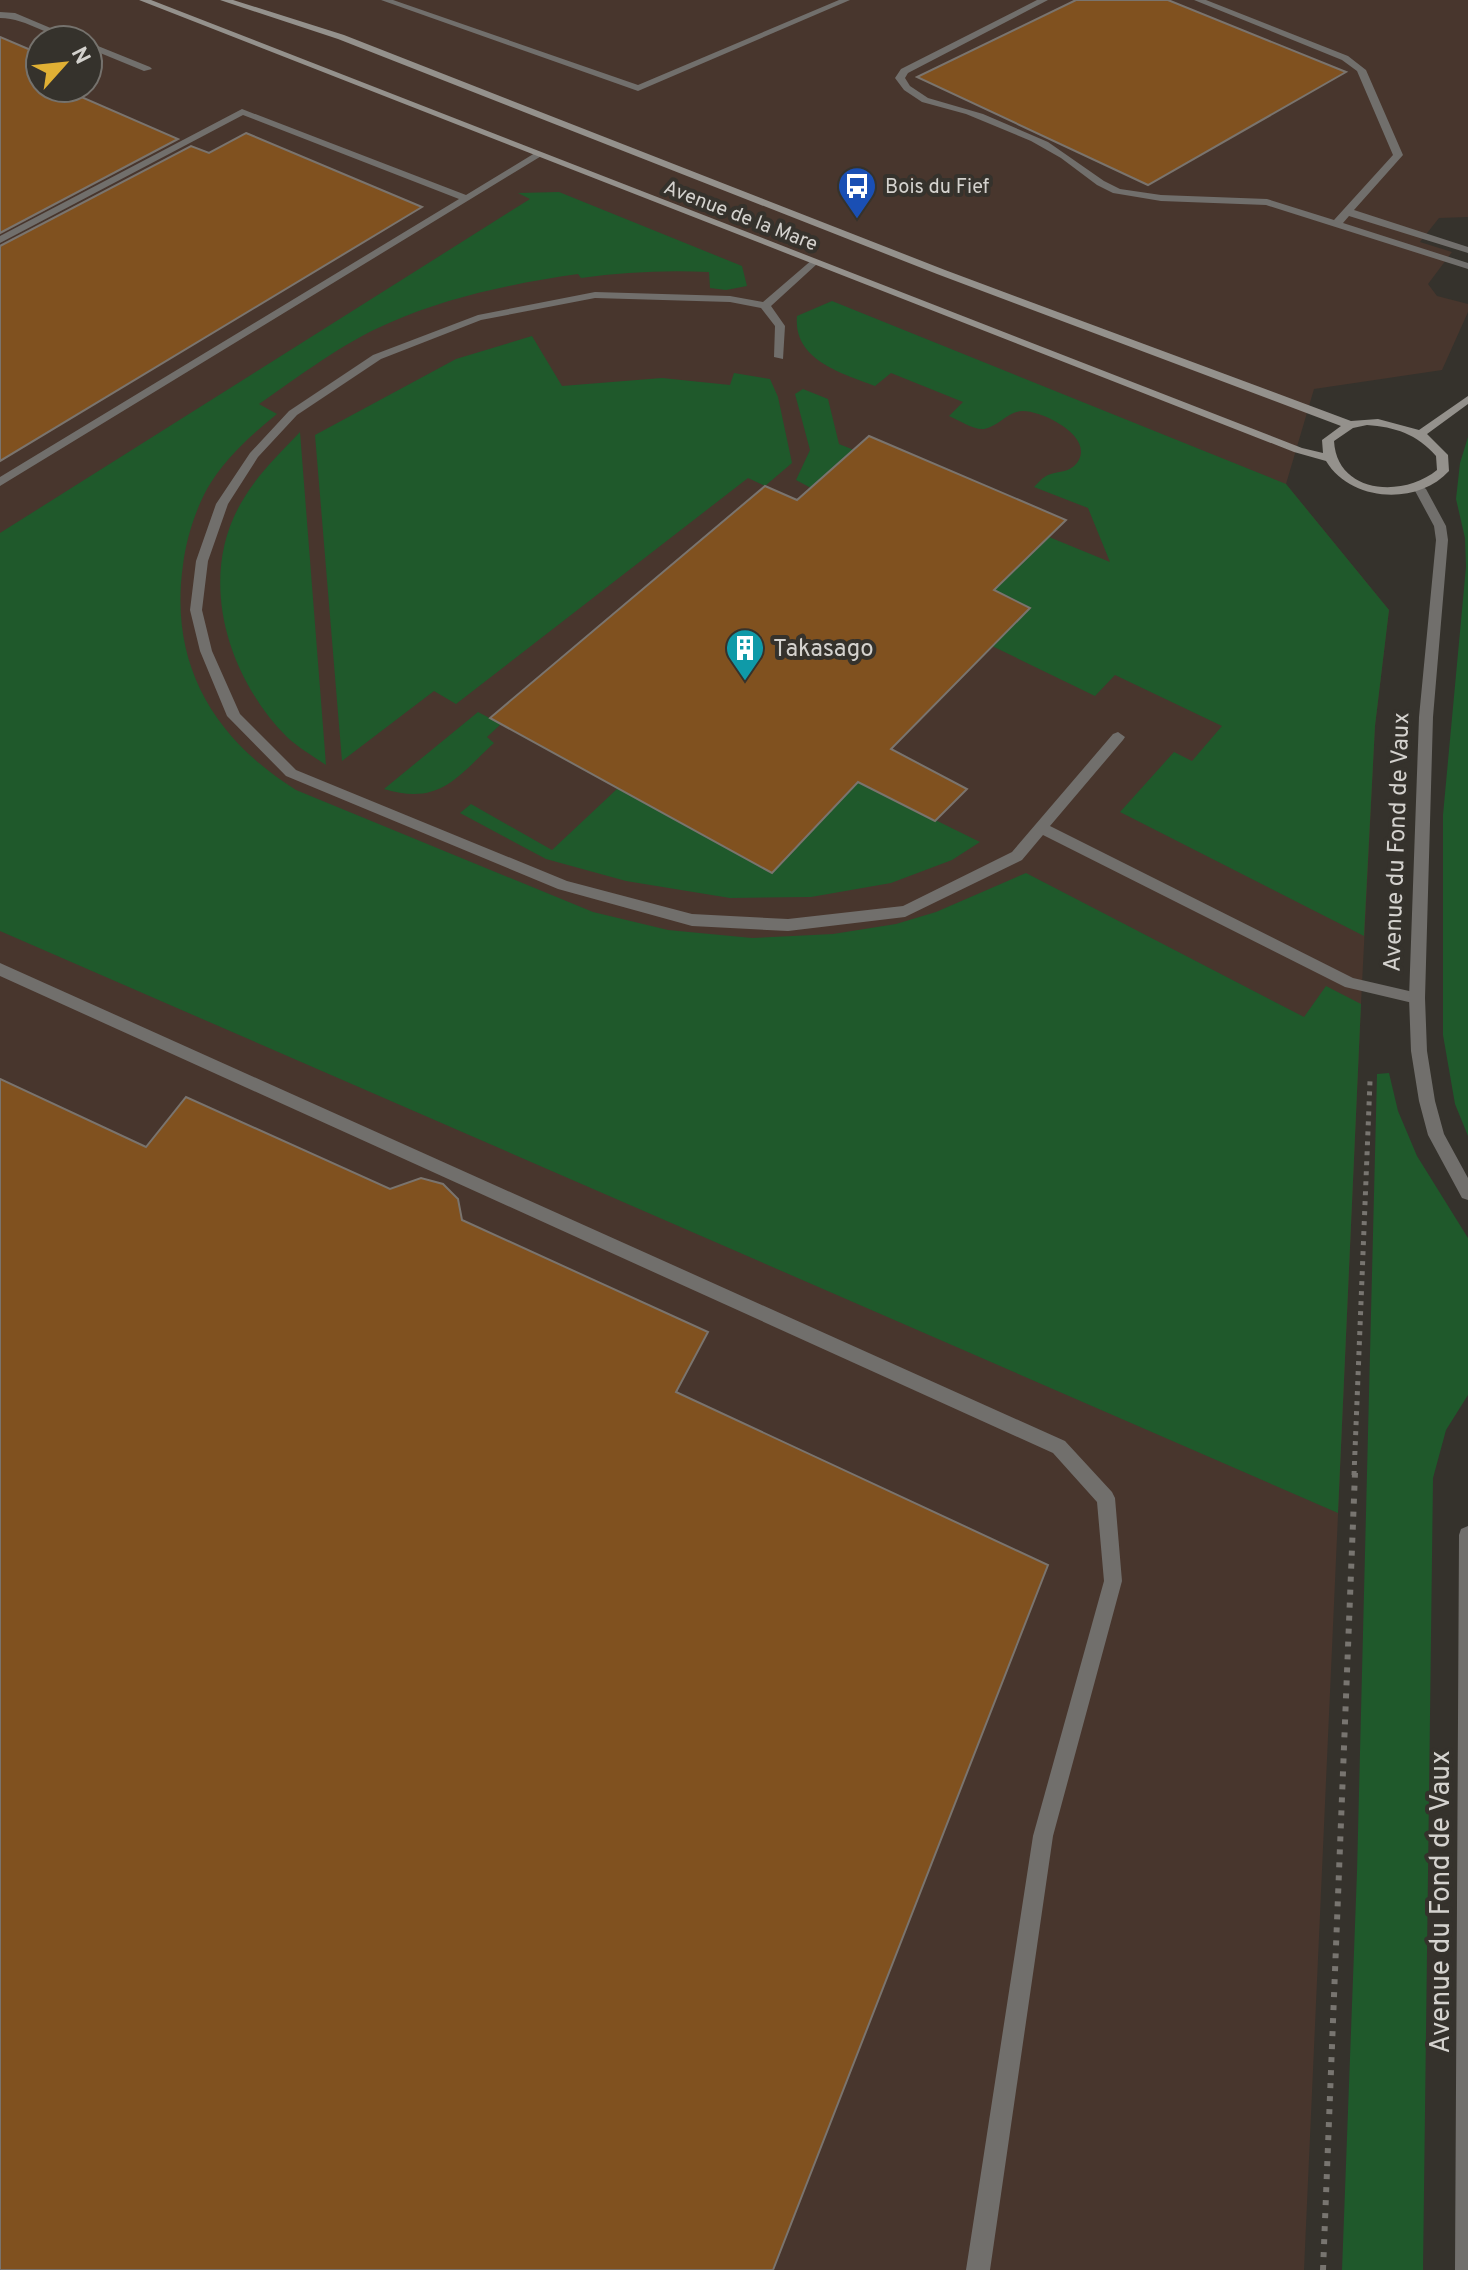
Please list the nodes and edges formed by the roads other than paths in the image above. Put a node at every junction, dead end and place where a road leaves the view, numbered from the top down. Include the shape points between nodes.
1 (143, 0) edge
2 (224, 0) edge
3 (385, 0) edge
4 (846, 0) edge
5 (1044, 0) edge
6 (1198, 0) edge
7 (0, 15) edge
8 (35, 24) edge
9 (104, 52) edge
10 (147, 69) dead end
11 (538, 155) junction
12 (466, 198) junction
13 (1345, 211) junction
14 (1336, 224) junction
15 (0, 240) edge
16 (1468, 250) edge
17 (813, 262) junction
18 (1468, 266) edge
19 (765, 306) junction
20 (779, 357) dead end
21 (1468, 399) edge
22 (1350, 425) junction
23 (1420, 434) junction
24 (1328, 458) junction
25 (0, 482) edge
26 (1420, 489) junction
27 (1118, 737) dead end
28 (1042, 828) junction
29 (0, 969) edge
30 (1417, 998) junction
31 (1468, 1193) edge
32 (1468, 1535) edge
33 (978, 2270) edge
34 (1467, 2270) edge

1 - 11 street, Avenue de la Mare
2 - 22 street, Avenue de la Mare via 356,43
3 - 4 street via 638,88
5 - 14 street via 904,71 904,87 928,102 980,116 1051,149 1094,182 1123,193 1241,198
6 - 13 street via 1345,58 1361,70 1398,155
7 - 8 street
9 - 10 street
11 - 12 street
11 - 17 street, Avenue de la Mare
12 - 15 street via 242,112
12 - 25 street
13 - 14 street
13 - 16 street
14 - 18 street
17 - 19 street
17 - 24 street, Avenue de la Mare
19 - 20 street via 780,326
19 - 28 street via 730,299 626,295 535,305 478,318 377,357 293,413 254,455 222,504 202,561 196,610 206,651 234,716 291,773 563,885 692,920 788,925 905,911 1017,856
21 - 23 street
22 - 23 street via 1387,423
22 - 24 street via 1328,440
23 - 26 street via 1442,455 1443,471
24 - 26 street via 1339,473 1369,488
26 - 30 street, Avenue du Fond de Vaux via 1442,540 1426,717
27 - 28 street
28 - 30 street via 1350,983
29 - 33 street via 1059,1447 1106,1498 1113,1581 1043,1836
30 - 31 street, Avenue du Fond de Vaux via 1427,1101 1436,1135
32 - 34 street, Avenue du Fond de Vaux

